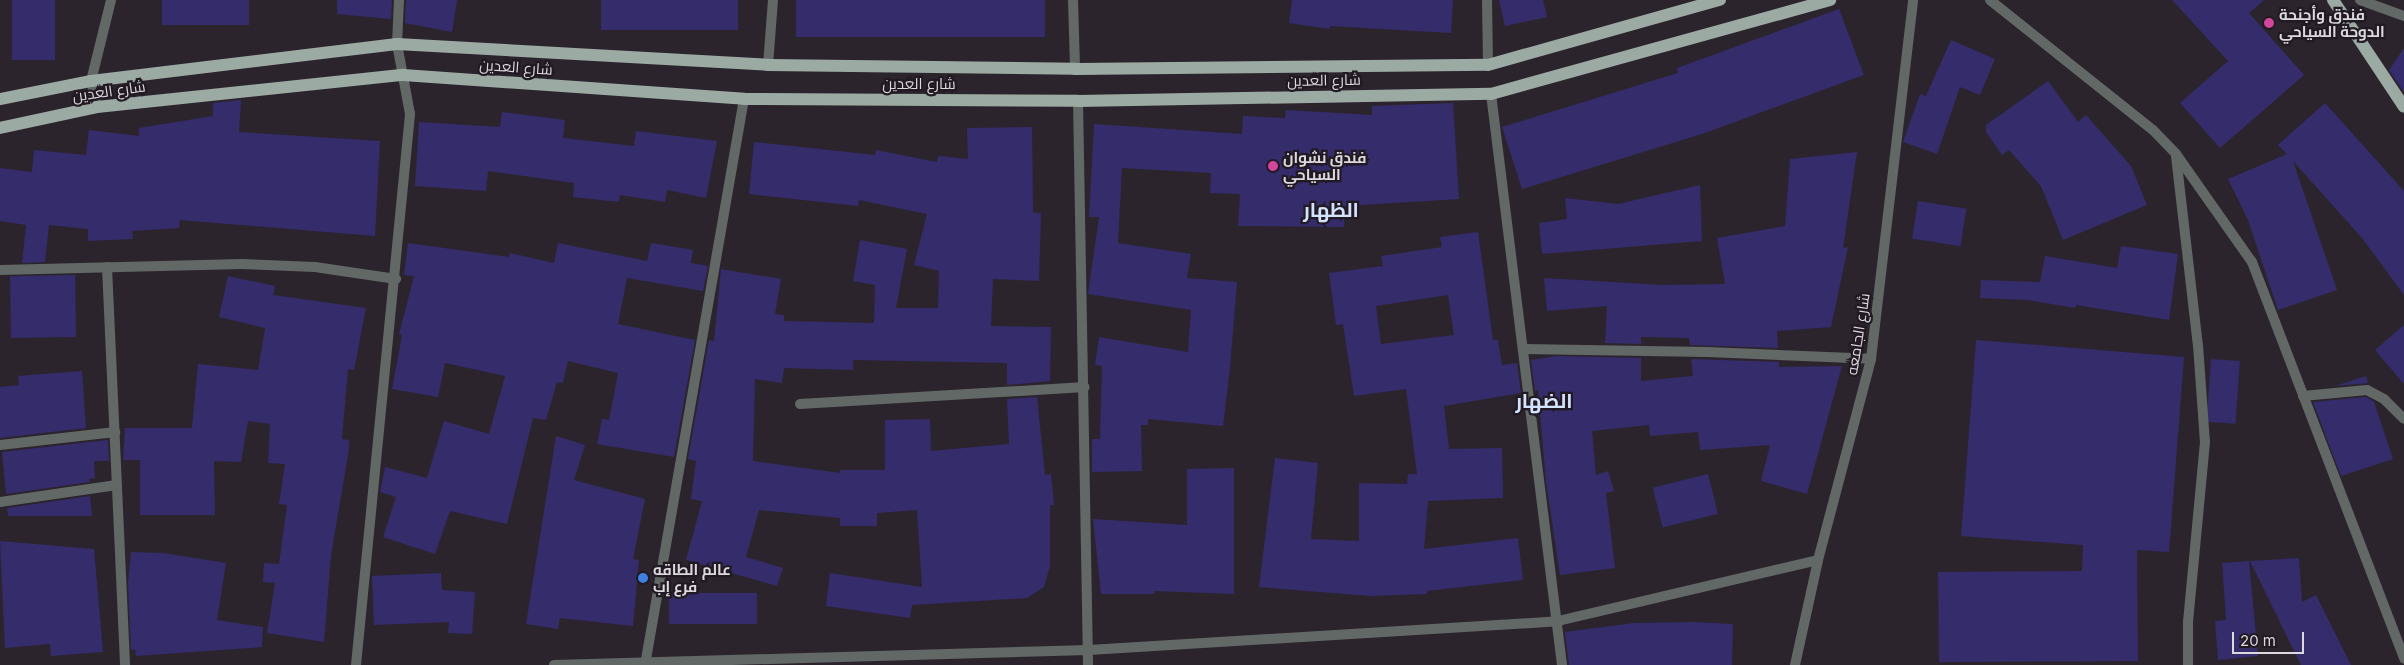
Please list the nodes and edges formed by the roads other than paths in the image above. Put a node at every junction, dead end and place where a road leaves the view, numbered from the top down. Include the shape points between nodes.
1 (111, 0) edge
2 (399, 0) edge
3 (773, 0) edge
4 (1073, 0) edge
5 (1487, 0) edge
6 (1720, 0) edge
7 (1830, 0) edge
8 (1912, 0) edge
9 (1990, 0) edge
10 (2333, 0) edge
11 (2360, 0) edge
12 (2404, 16) edge
13 (397, 44) junction
14 (768, 65) junction
15 (1488, 65) junction
16 (1074, 69) junction
17 (403, 75) junction
18 (91, 81) junction
19 (1491, 94) junction
20 (0, 99) edge
21 (744, 99) junction
22 (1078, 101) junction
23 (97, 107) junction
24 (2404, 107) edge
25 (0, 128) edge
26 (2176, 154) junction
27 (107, 268) junction
28 (0, 270) edge
29 (396, 279) junction
30 (1524, 349) junction
31 (1872, 359) junction
32 (1084, 388) junction
33 (2304, 396) junction
34 (800, 404) dead end
35 (2404, 420) edge
36 (115, 432) junction
37 (0, 445) edge
38 (117, 485) junction
39 (0, 502) edge
40 (1818, 560) junction
41 (1558, 621) junction
42 (1089, 650) junction
43 (2404, 659) edge
44 (645, 663) edge
45 (125, 665) edge
46 (356, 665) edge
47 (554, 665) edge
48 (1088, 665) edge
49 (1562, 665) edge
50 (1795, 665) edge
51 (2188, 665) edge

1 - 18 street
2 - 13 street
3 - 14 street
4 - 16 street
5 - 15 street
6 - 15 main road, شارع العدين
7 - 19 main road, شارع العدين
8 - 31 street, شارع الجامعه
9 - 26 street via 2152,130
10 - 24 main road
11 - 12 street
13 - 14 main road, شارع العدين
13 - 17 street
13 - 18 main road, شارع العدين
14 - 16 main road, شارع العدين
15 - 16 main road, شارع العدين
17 - 21 main road, شارع العدين
17 - 23 main road, شارع العدين
17 - 29 street via 410,114
18 - 20 main road, شارع العدين
18 - 23 street
19 - 22 main road, شارع العدين
19 - 30 street
21 - 22 main road, شارع العدين
21 - 44 street
22 - 32 street
23 - 25 main road, شارع العدين
26 - 33 street via 2252,262
26 - 51 street via 2198,345 2205,442 2188,622
27 - 28 street
27 - 29 street via 242,264 315,267
27 - 36 street
29 - 46 street
30 - 31 street
30 - 41 street
31 - 40 street, شارع الجامعه
32 - 34 street
32 - 42 street
33 - 35 street via 2367,390 2384,399
33 - 43 street
36 - 37 street
36 - 38 street
38 - 39 street
38 - 45 street
40 - 41 street
40 - 50 street, شارع الجامعه
41 - 42 street
41 - 49 street
42 - 44 street
42 - 48 street
44 - 47 street

